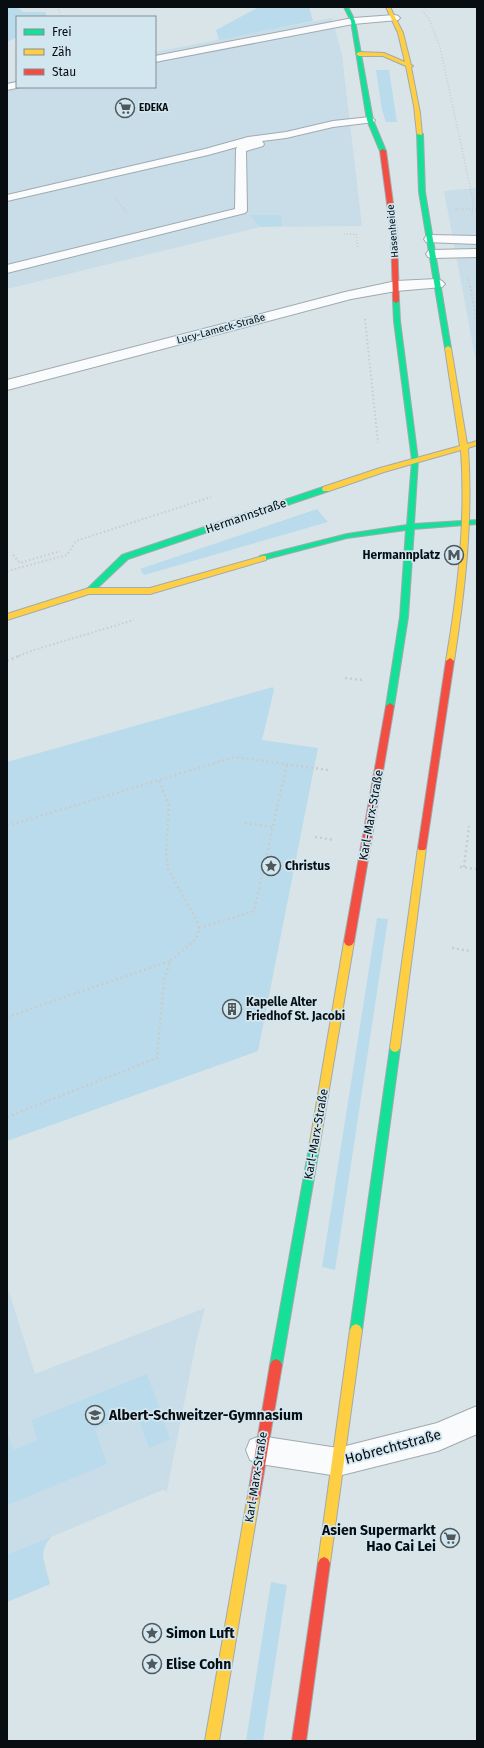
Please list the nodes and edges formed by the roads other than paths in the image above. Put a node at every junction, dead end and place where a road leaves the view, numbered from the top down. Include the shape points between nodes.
1 (346, 7) edge
2 (388, 7) edge
3 (395, 18) junction
4 (353, 21) junction
5 (359, 54) junction
6 (156, 59) edge
7 (410, 66) junction
8 (370, 120) junction
9 (286, 135) junction
10 (7, 198) edge
11 (430, 239) junction
12 (477, 240) edge
13 (477, 253) edge
14 (432, 254) junction
15 (7, 269) edge
16 (437, 284) junction
17 (396, 286) junction
18 (7, 386) edge
19 (477, 443) edge
20 (464, 446) junction
21 (415, 460) junction
22 (477, 522) edge
23 (465, 523) junction
24 (411, 527) junction
25 (89, 592) junction
26 (7, 617) edge
27 (477, 1420) edge
28 (260, 1450) junction
29 (338, 1462) junction
30 (212, 1741) edge
31 (299, 1741) edge

1 - 4 main road, Hasenheide
2 - 3 main road
3 - 4 lane
3 - 7 main road via 402,32
4 - 5 main road, Hasenheide
4 - 6 lane
5 - 7 main road via 384,55
5 - 8 main road, Hasenheide
7 - 11 main road via 419,117 422,192
8 - 9 lane via 333,124
8 - 17 main road, Hasenheide via 383,150 394,233
9 - 10 lane via 248,140 208,152
9 - 15 lane via 241,149 241,211
11 - 12 lane
11 - 14 main road
13 - 14 lane
14 - 16 main road
16 - 17 street, Lucy-Lameck-Straße
16 - 20 main road
17 - 18 street, Lucy-Lameck-Straße via 332,299
17 - 21 main road, Hasenheide via 397,321
19 - 20 main road
20 - 21 main road
20 - 23 main road
21 - 24 main road
21 - 25 main road, Hermannstraße via 125,557
22 - 23 main road
23 - 24 main road
23 - 29 main road via 463,566 452,650 439,728
24 - 25 main road, Hermannstraße via 322,542 150,591
24 - 28 main road, Karl-Marx-Straße via 404,617 397,664 282,1336
25 - 26 main road, Hermannstraße
27 - 29 street, Hobrechtstraße via 438,1437
28 - 29 street, Hobrechtstraße
28 - 30 main road, Karl-Marx-Straße
29 - 31 main road

